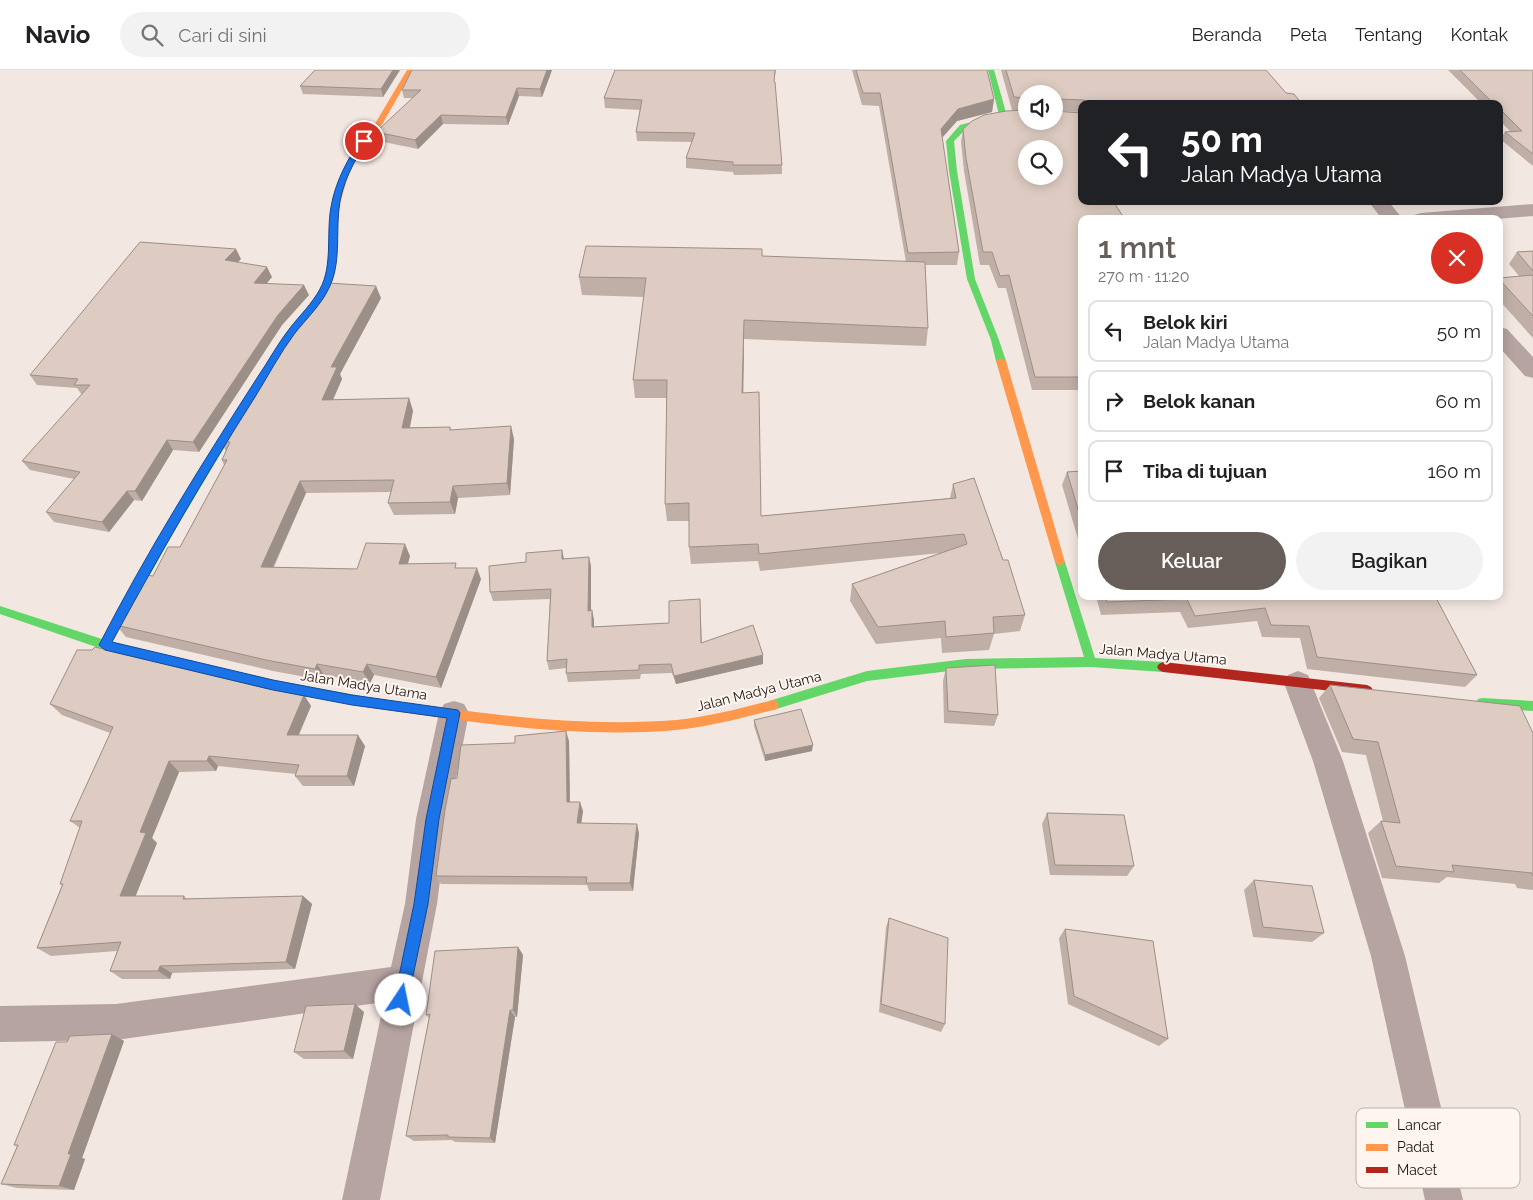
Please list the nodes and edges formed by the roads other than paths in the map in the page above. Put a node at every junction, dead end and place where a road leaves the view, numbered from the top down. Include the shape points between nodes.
1 (410, 70) edge
2 (990, 70) edge
3 (1381, 205) edge
4 (1533, 210) edge
5 (1389, 215) edge
6 (1471, 215) edge
7 (298, 324) edge
8 (1503, 338) edge
9 (1533, 371) edge
10 (246, 403) edge
11 (0, 610) edge
12 (105, 645) junction
13 (1091, 662) junction
14 (1298, 683) junction
15 (1375, 691) edge
16 (1471, 702) edge
17 (1533, 706) edge
18 (454, 713) junction
19 (405, 982) junction
20 (0, 1024) edge
21 (1423, 1108) edge
22 (361, 1200) edge

1 - 7 street via 356,152 343,179 335,207 331,269 326,287
2 - 13 street via 1011,116 963,127 950,141 971,278 995,340
3 - 5 street
4 - 6 street
8 - 9 street
10 - 12 street via 210,458
11 - 12 street, Jalan Madya Utama
12 - 18 street, Jalan Madya Utama via 273,685 352,700
13 - 14 street, Jalan Madya Utama via 1177,668
13 - 18 street, Jalan Madya Utama via 966,664 867,676 731,716 677,725 594,728
14 - 15 street, Jalan Madya Utama
14 - 21 street via 1328,761 1388,956
16 - 17 street
18 - 19 street via 432,819 421,904
19 - 20 street via 116,1022
19 - 22 street

